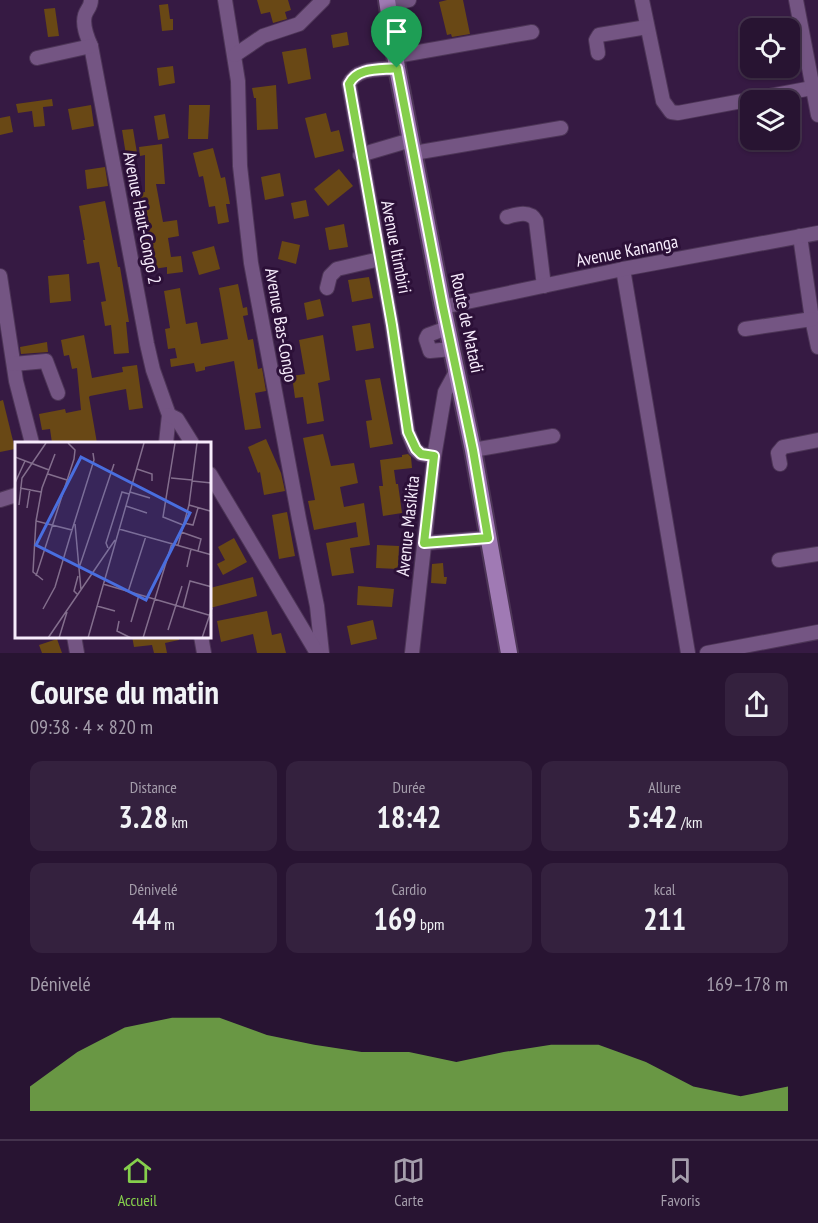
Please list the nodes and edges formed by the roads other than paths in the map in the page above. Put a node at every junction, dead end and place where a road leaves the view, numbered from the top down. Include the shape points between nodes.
1 (91, 0) edge
2 (225, 0) edge
3 (323, 0) edge
4 (409, 0) edge
5 (642, 0) edge
6 (796, 0) edge
7 (388, 2) edge
8 (647, 27) junction
9 (532, 33) dead end
10 (92, 46) junction
11 (598, 54) dead end
12 (235, 56) junction
13 (37, 58) dead end
14 (397, 62) junction
15 (814, 79) edge
16 (818, 115) edge
17 (561, 128) dead end
18 (413, 147) junction
19 (360, 154) junction
20 (507, 217) dead end
21 (818, 233) edge
22 (800, 236) junction
23 (380, 259) junction
24 (623, 269) junction
25 (0, 276) edge
26 (543, 286) junction
27 (327, 288) dead end
28 (443, 307) junction
29 (812, 319) junction
30 (447, 328) junction
31 (745, 329) dead end
32 (818, 347) edge
33 (452, 349) junction
34 (14, 364) junction
35 (457, 370) junction
36 (58, 393) dead end
37 (169, 415) junction
38 (553, 436) dead end
39 (818, 441) edge
40 (32, 442) edge
41 (166, 442) edge
42 (191, 442) edge
43 (473, 450) junction
44 (434, 456) junction
45 (780, 464) dead end
46 (212, 477) edge
47 (15, 495) edge
48 (0, 500) edge
49 (488, 538) junction
50 (424, 543) junction
51 (818, 554) edge
52 (779, 560) dead end
53 (818, 632) edge
54 (74, 638) edge
55 (203, 646) edge
56 (765, 648) edge
57 (77, 653) edge
58 (189, 653) edge
59 (317, 653) edge
60 (322, 653) edge
61 (412, 653) edge
62 (509, 653) edge
63 (688, 653) edge
64 (707, 653) edge

1 - 10 street, Avenue Haut-Congo 2 via 85,16
2 - 12 street, Avenue Bas-Congo
3 - 12 street via 299,24 263,36
4 - 7 street
5 - 8 street
6 - 15 street
7 - 14 main road, Route de Matadi
8 - 11 street via 599,35
8 - 15 street via 663,101 671,112
9 - 14 street
10 - 13 street
10 - 37 street, Avenue Haut-Congo 2 via 147,344
12 - 60 street, Avenue Bas-Congo via 240,166 251,263 317,606
14 - 18 main road, Route de Matadi
14 - 19 street, Avenue Itimbiri via 352,76 349,84
15 - 16 street
17 - 18 street
18 - 19 street
18 - 28 main road, Route de Matadi
19 - 23 street, Avenue Itimbiri
20 - 26 street via 527,214 536,221
21 - 22 street, Avenue Kananga
22 - 24 street, Avenue Kananga
22 - 29 street
23 - 27 street via 337,269
23 - 44 street, Avenue Itimbiri via 408,432 421,454
24 - 26 street, Avenue Kananga
24 - 63 street
25 - 34 street
26 - 28 street, Avenue Kananga
28 - 30 main road, Route de Matadi
29 - 31 street
29 - 32 street
30 - 33 main road, Route de Matadi
30 - 33 street via 426,339 430,351
33 - 35 main road, Route de Matadi
34 - 36 street via 46,361
34 - 40 street
35 - 43 main road, Route de Matadi
35 - 44 street, Avenue Masikita via 445,392
37 - 41 street, Avenue Haut-Congo 2
37 - 42 street via 177,419
38 - 43 street
39 - 45 street via 783,447 778,453
43 - 49 main road, Route de Matadi
44 - 50 street, Avenue Masikita
46 - 59 street
47 - 48 street
49 - 50 street
49 - 62 main road, Route de Matadi
50 - 61 street, Avenue Masikita
51 - 52 street
53 - 56 street
54 - 57 street
55 - 58 street
56 - 64 street

